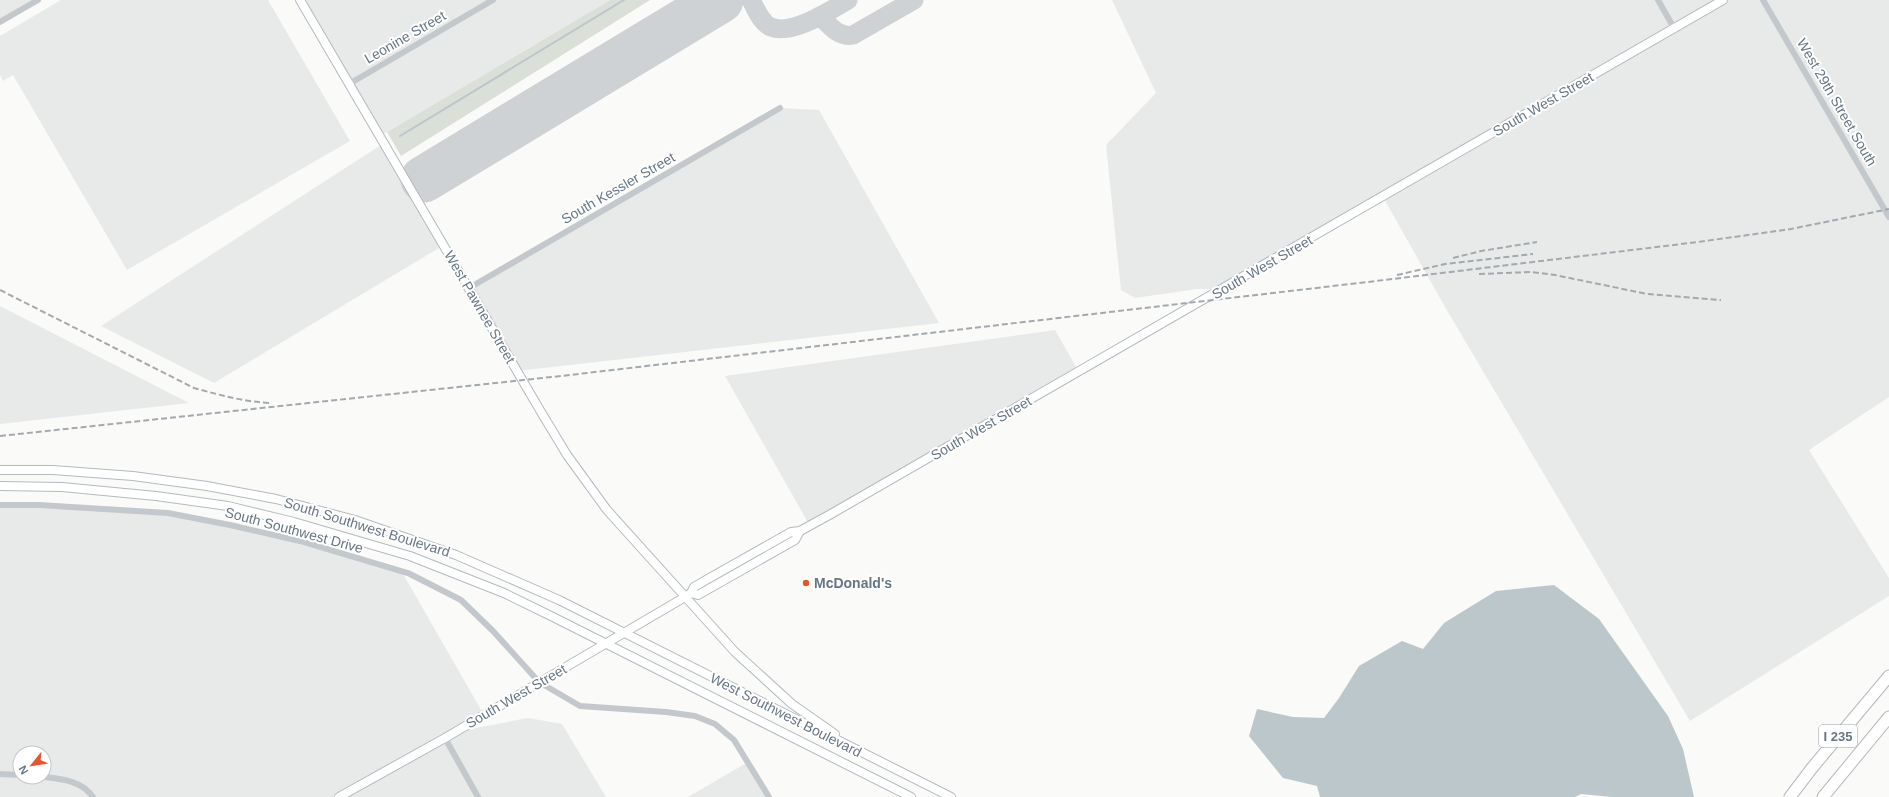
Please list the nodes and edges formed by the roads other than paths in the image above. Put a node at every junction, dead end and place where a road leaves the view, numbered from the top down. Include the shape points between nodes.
1 (38, 0) edge
2 (300, 0) edge
3 (493, 0) edge
4 (1658, 0) edge
5 (1723, 0) edge
6 (1763, 0) edge
7 (0, 22) edge
8 (1674, 28) junction
9 (349, 84) junction
10 (780, 108) dead end
11 (1889, 217) edge
12 (469, 288) junction
13 (0, 470) edge
14 (0, 486) edge
15 (0, 505) edge
16 (688, 595) junction
17 (622, 633) junction
18 (606, 642) junction
19 (1889, 676) edge
20 (539, 682) junction
21 (1889, 717) edge
22 (445, 738) junction
23 (856, 750) junction
24 (0, 774) edge
25 (12, 775) edge
26 (52, 778) edge
27 (93, 797) edge
28 (339, 797) edge
29 (478, 797) edge
30 (769, 797) edge
31 (912, 797) edge
32 (950, 797) edge
33 (1790, 797) edge
34 (1823, 797) edge

1 - 7 street
2 - 9 main road, West Pawnee Street
3 - 9 street, Leonine Street
4 - 8 street
5 - 8 main road, South West Street
6 - 11 street, West 29th Street South
8 - 16 main road, South West Street via 800,531 791,532 706,580 694,587
9 - 12 main road, West Pawnee Street
10 - 12 street, South Kessler Street
12 - 16 main road, West Pawnee Street via 582,478 607,510
13 - 17 main road, South Southwest Boulevard via 53,470 133,476 276,498 355,520 456,555 559,600
14 - 18 main road, South Southwest Boulevard via 156,496 228,506 294,522 410,556 504,593
15 - 20 street, South Southwest Drive via 168,513 304,542 408,574 461,600
16 - 17 main road, South West Street
16 - 23 main road, West Pawnee Street via 735,652 764,680 792,704
17 - 18 main road, South West Street
17 - 23 main road, West Southwest Boulevard
18 - 20 main road, South West Street
18 - 31 main road, West Southwest Boulevard
19 - 33 highway, I 235
20 - 22 main road, South West Street
20 - 30 street via 580,706 666,712 695,716 715,724 734,740
21 - 34 highway, I 235
22 - 28 main road, South West Street
22 - 29 street
23 - 32 main road, West Southwest Boulevard
24 - 25 street
26 - 27 street via 69,780 84,787

